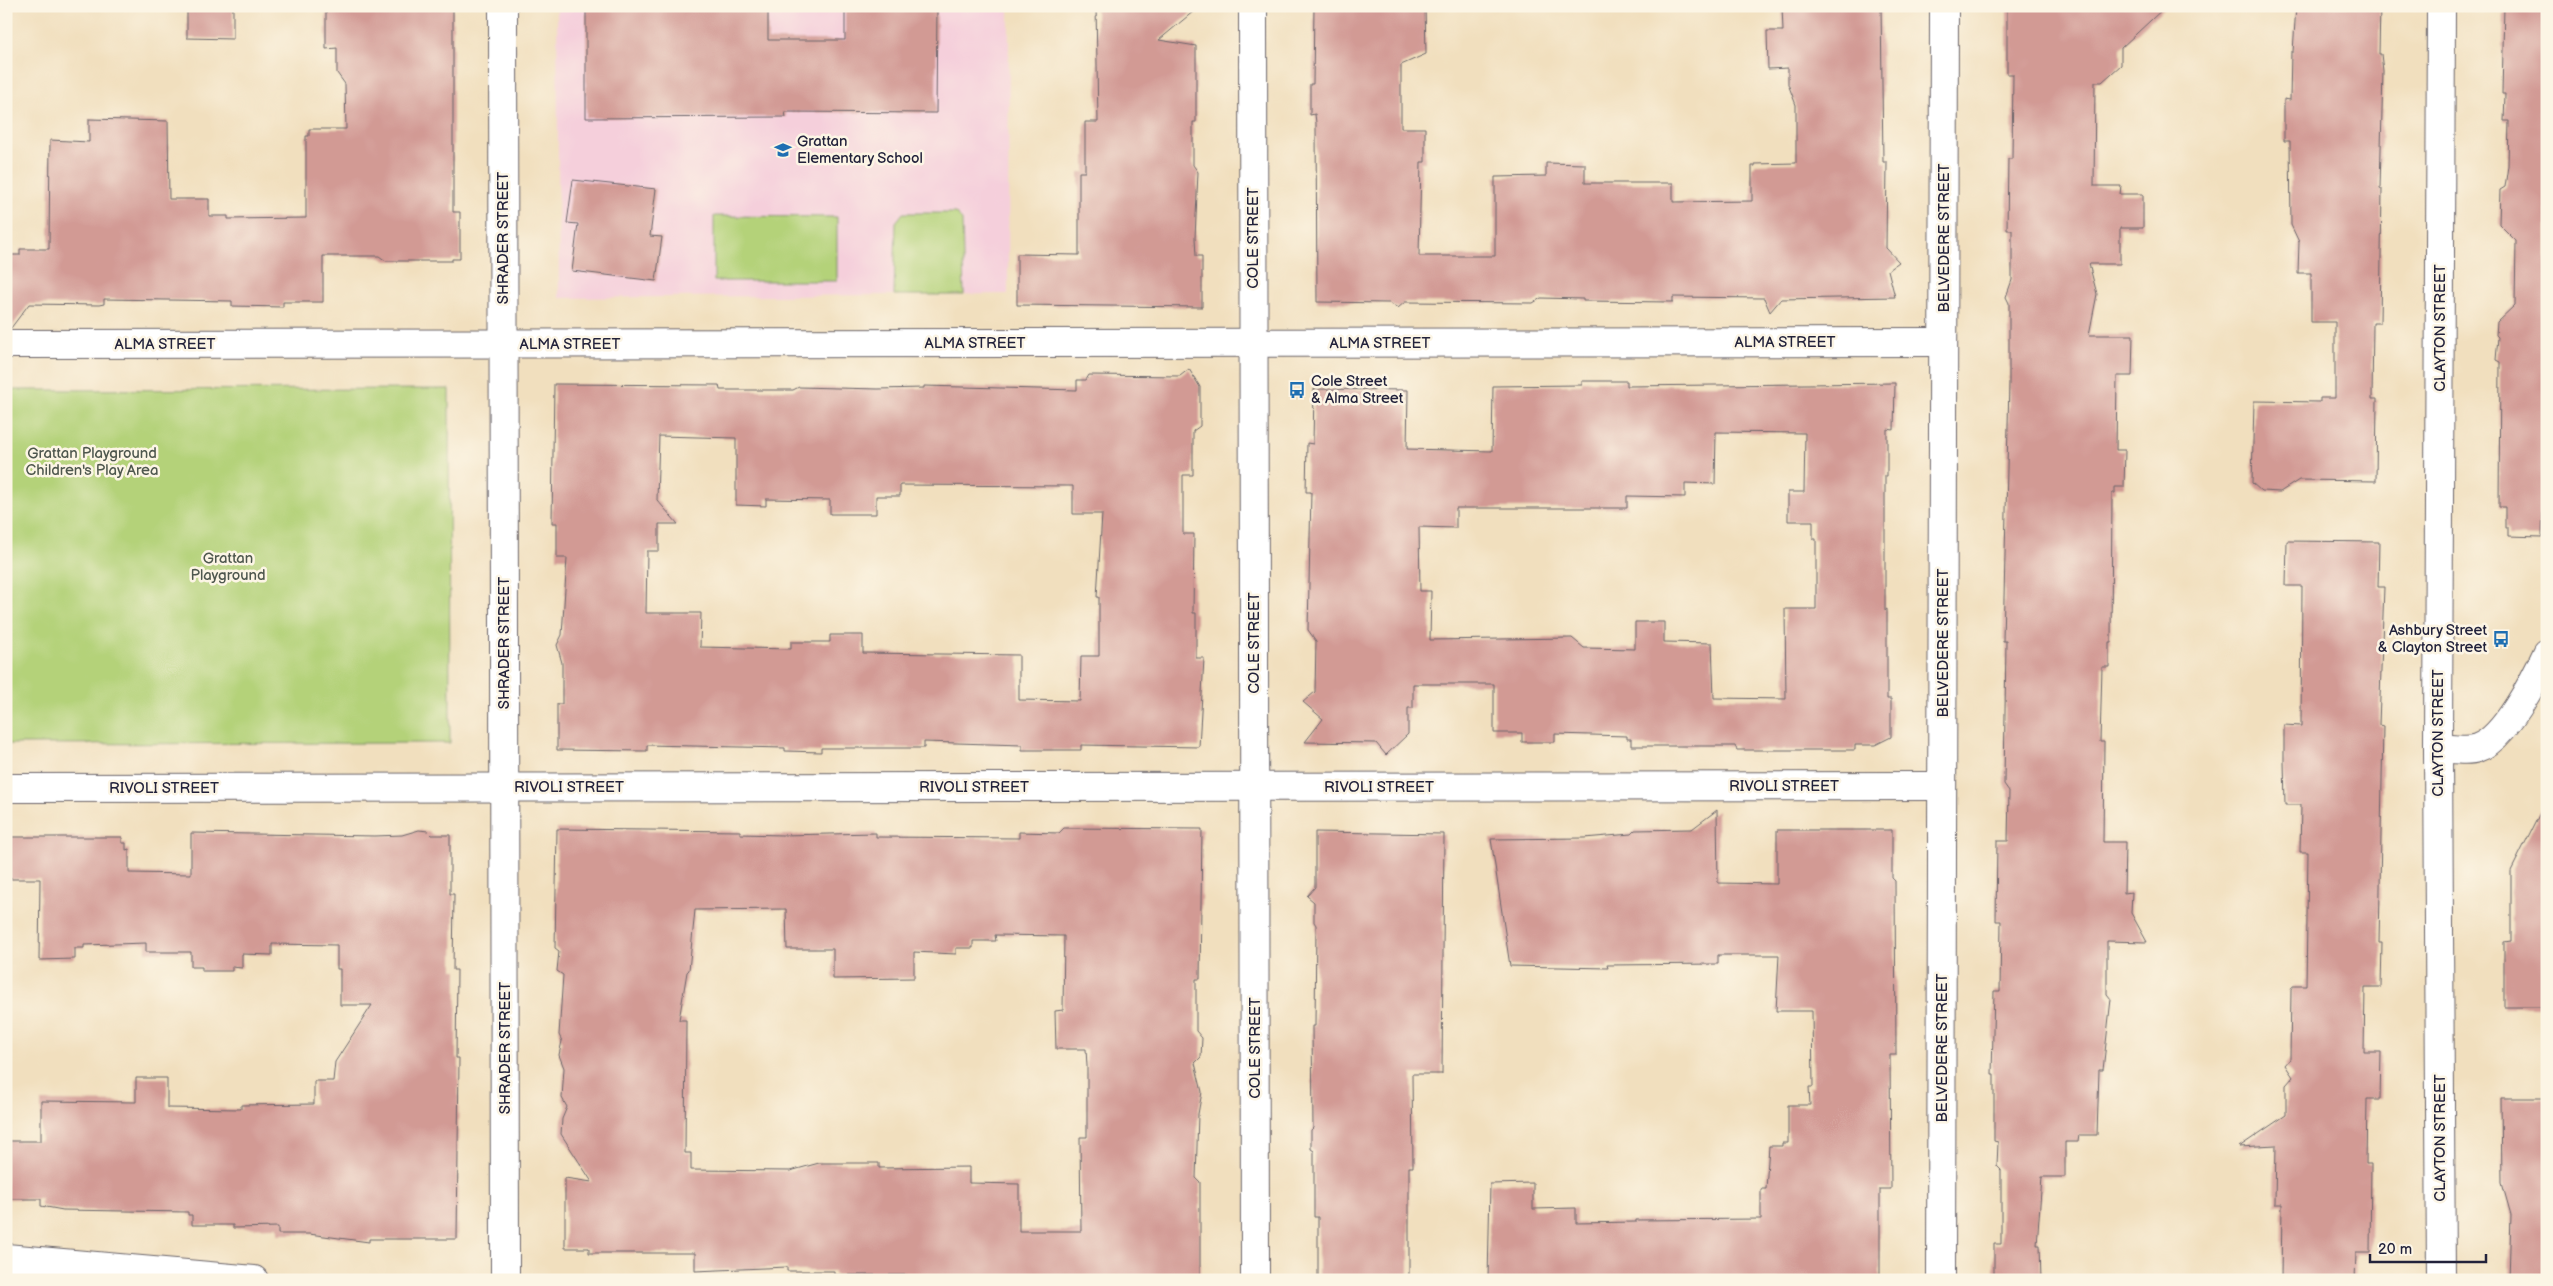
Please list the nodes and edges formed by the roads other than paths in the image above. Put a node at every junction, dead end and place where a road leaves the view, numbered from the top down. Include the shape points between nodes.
1 (503, 6) edge
2 (1253, 6) edge
3 (1944, 6) edge
4 (2441, 6) edge
5 (1944, 342) junction
6 (1254, 343) junction
7 (6, 344) edge
8 (504, 344) junction
9 (2547, 653) edge
10 (2438, 748) junction
11 (1942, 786) junction
12 (1254, 787) junction
13 (6, 788) edge
14 (504, 788) junction
15 (6, 1258) edge
16 (254, 1280) edge
17 (505, 1280) edge
18 (1255, 1280) edge
19 (1941, 1280) edge
20 (2441, 1280) edge

1 - 8 street, SHRADER STREET
2 - 6 street, COLE STREET
3 - 5 street, BELVEDERE STREET
4 - 10 street, CLAYTON STREET
5 - 6 street, ALMA STREET
5 - 11 street, BELVEDERE STREET
6 - 8 street, ALMA STREET
6 - 12 street, COLE STREET
7 - 8 street, ALMA STREET
8 - 14 street, SHRADER STREET
9 - 10 street via 2520,704 2498,732 2476,748
10 - 20 street, CLAYTON STREET
11 - 12 street, RIVOLI STREET
11 - 19 street, BELVEDERE STREET
12 - 14 street, RIVOLI STREET
12 - 18 street, COLE STREET
13 - 14 street, RIVOLI STREET
14 - 17 street, SHRADER STREET
15 - 16 street

